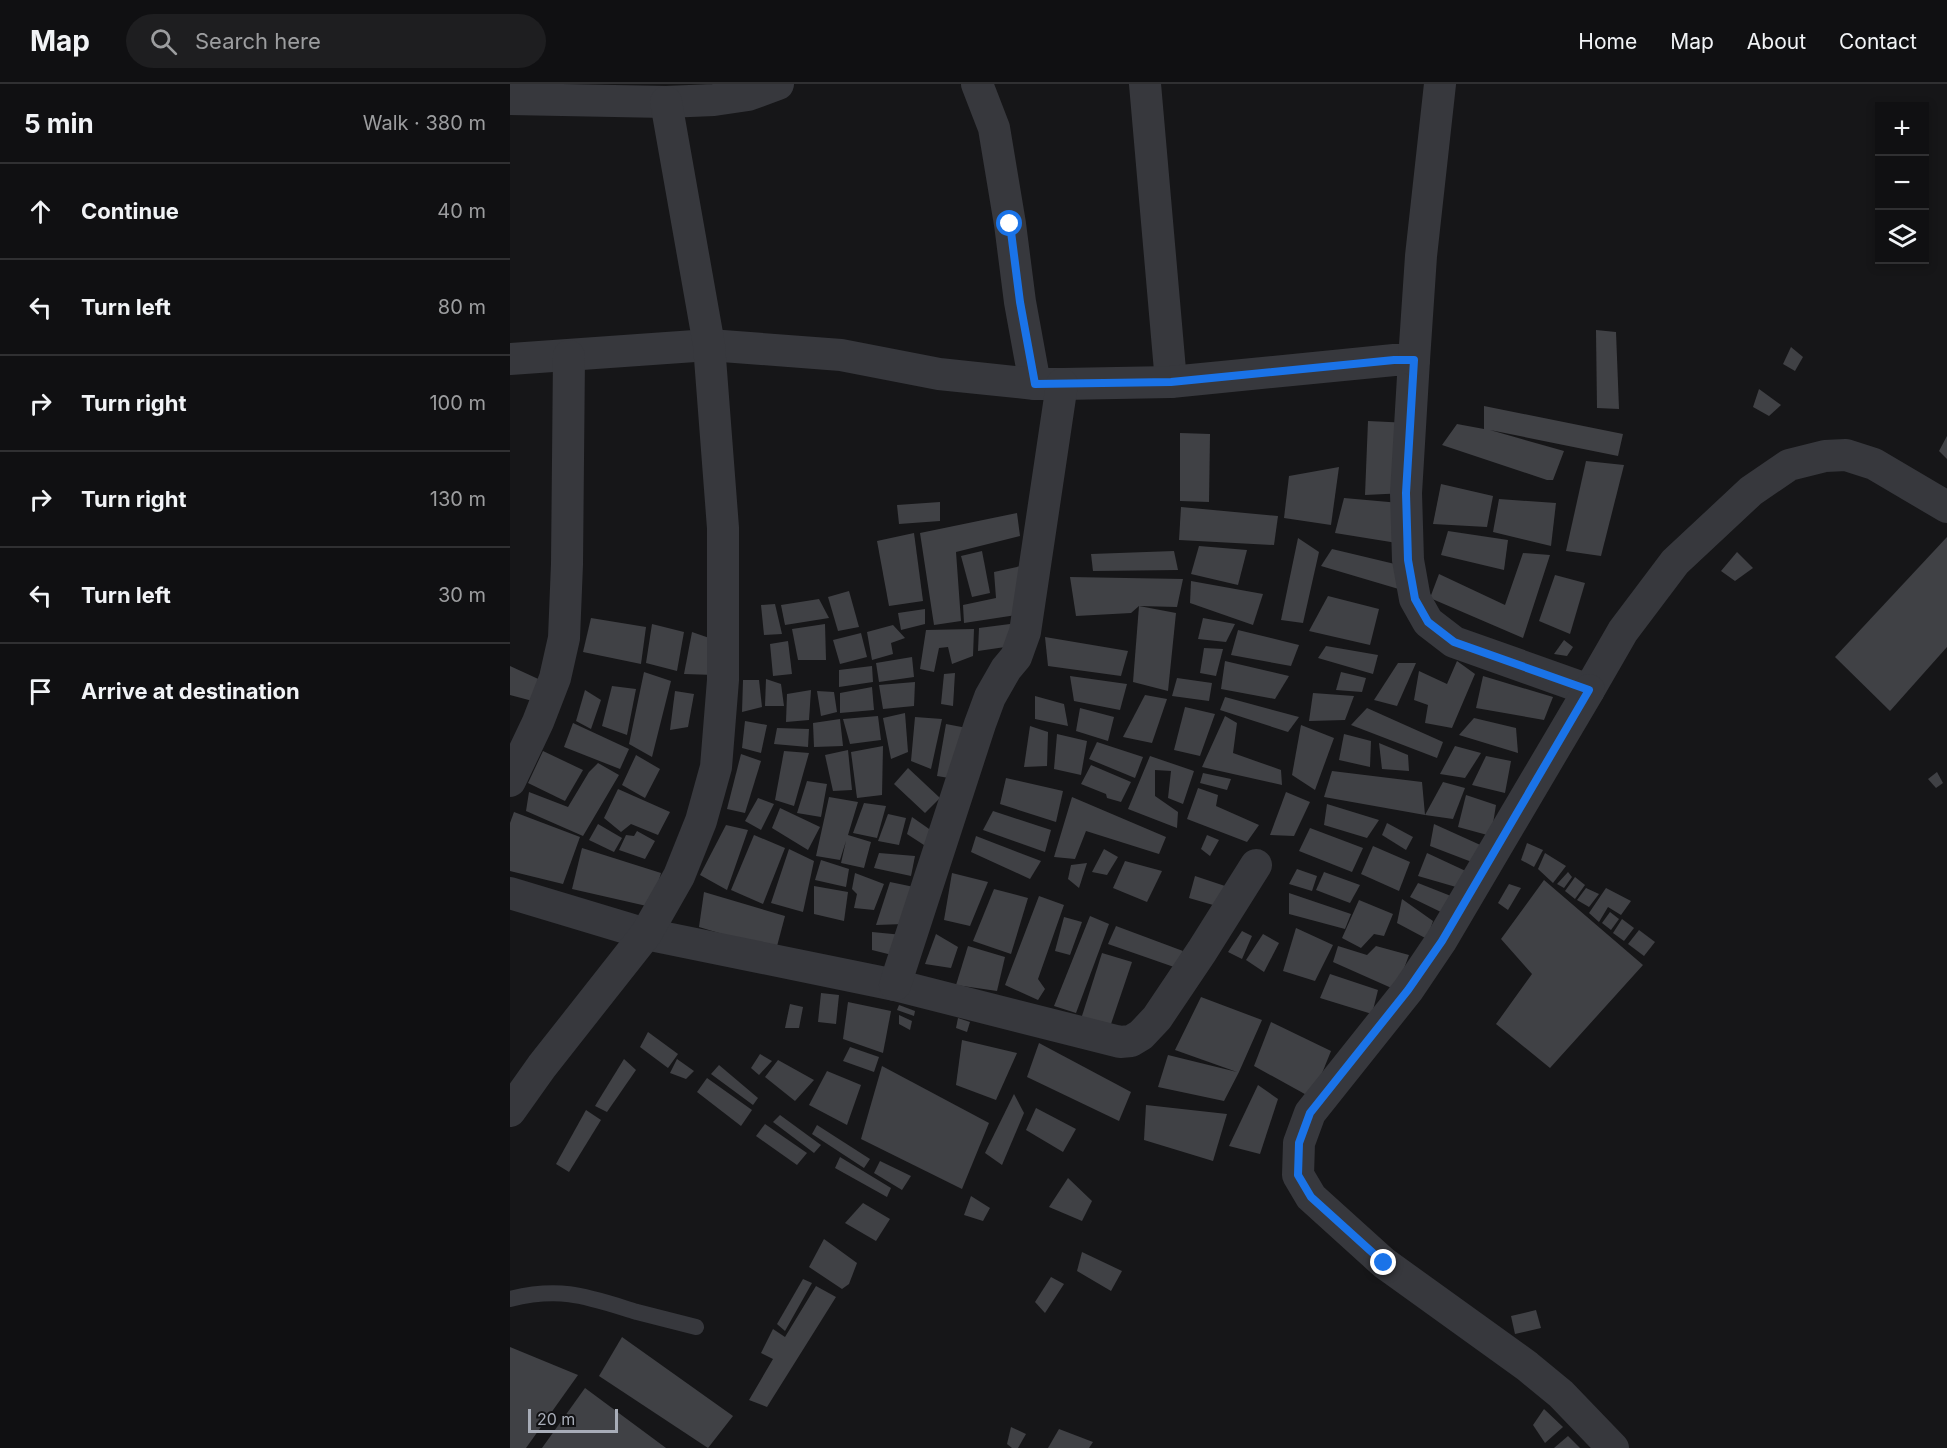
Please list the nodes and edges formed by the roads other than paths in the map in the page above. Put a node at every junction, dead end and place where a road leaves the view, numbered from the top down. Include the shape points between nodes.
1 (778, 84) edge
2 (977, 84) edge
3 (1145, 84) edge
4 (1440, 84) edge
5 (510, 99) edge
6 (666, 102) junction
7 (709, 345) junction
8 (569, 356) junction
9 (510, 359) edge
10 (1414, 360) junction
11 (1171, 382) junction
12 (1048, 384) junction
13 (1947, 507) edge
14 (1589, 690) junction
15 (510, 781) edge
16 (1256, 865) dead end
17 (510, 893) edge
18 (646, 934) junction
19 (895, 985) junction
20 (510, 1111) edge
21 (510, 1299) edge
22 (696, 1327) dead end
23 (1613, 1448) edge

1 - 6 street via 748,95
2 - 12 street via 994,128 1020,302
3 - 11 street
4 - 10 street
5 - 6 street
6 - 7 street
7 - 8 street
7 - 12 street via 841,355 939,374
7 - 18 street via 723,528 723,680 716,767 701,821 683,865
8 - 9 street
8 - 15 street via 564,638 551,689
10 - 11 street
10 - 14 street via 1406,493 1408,560 1415,599 1428,622 1454,642
11 - 12 street
12 - 19 street via 1025,632 980,724
13 - 14 street via 1874,464 1846,456 1825,456 1789,465 1751,491 1675,562 1623,631
14 - 23 street via 1442,941 1310,1113 1299,1143 1298,1175 1311,1197 1384,1263 1527,1366 1561,1394
16 - 19 street via 1157,1018 1131,1041 1120,1042
17 - 18 street
18 - 19 street
18 - 20 street
21 - 22 lane via 561,1292

